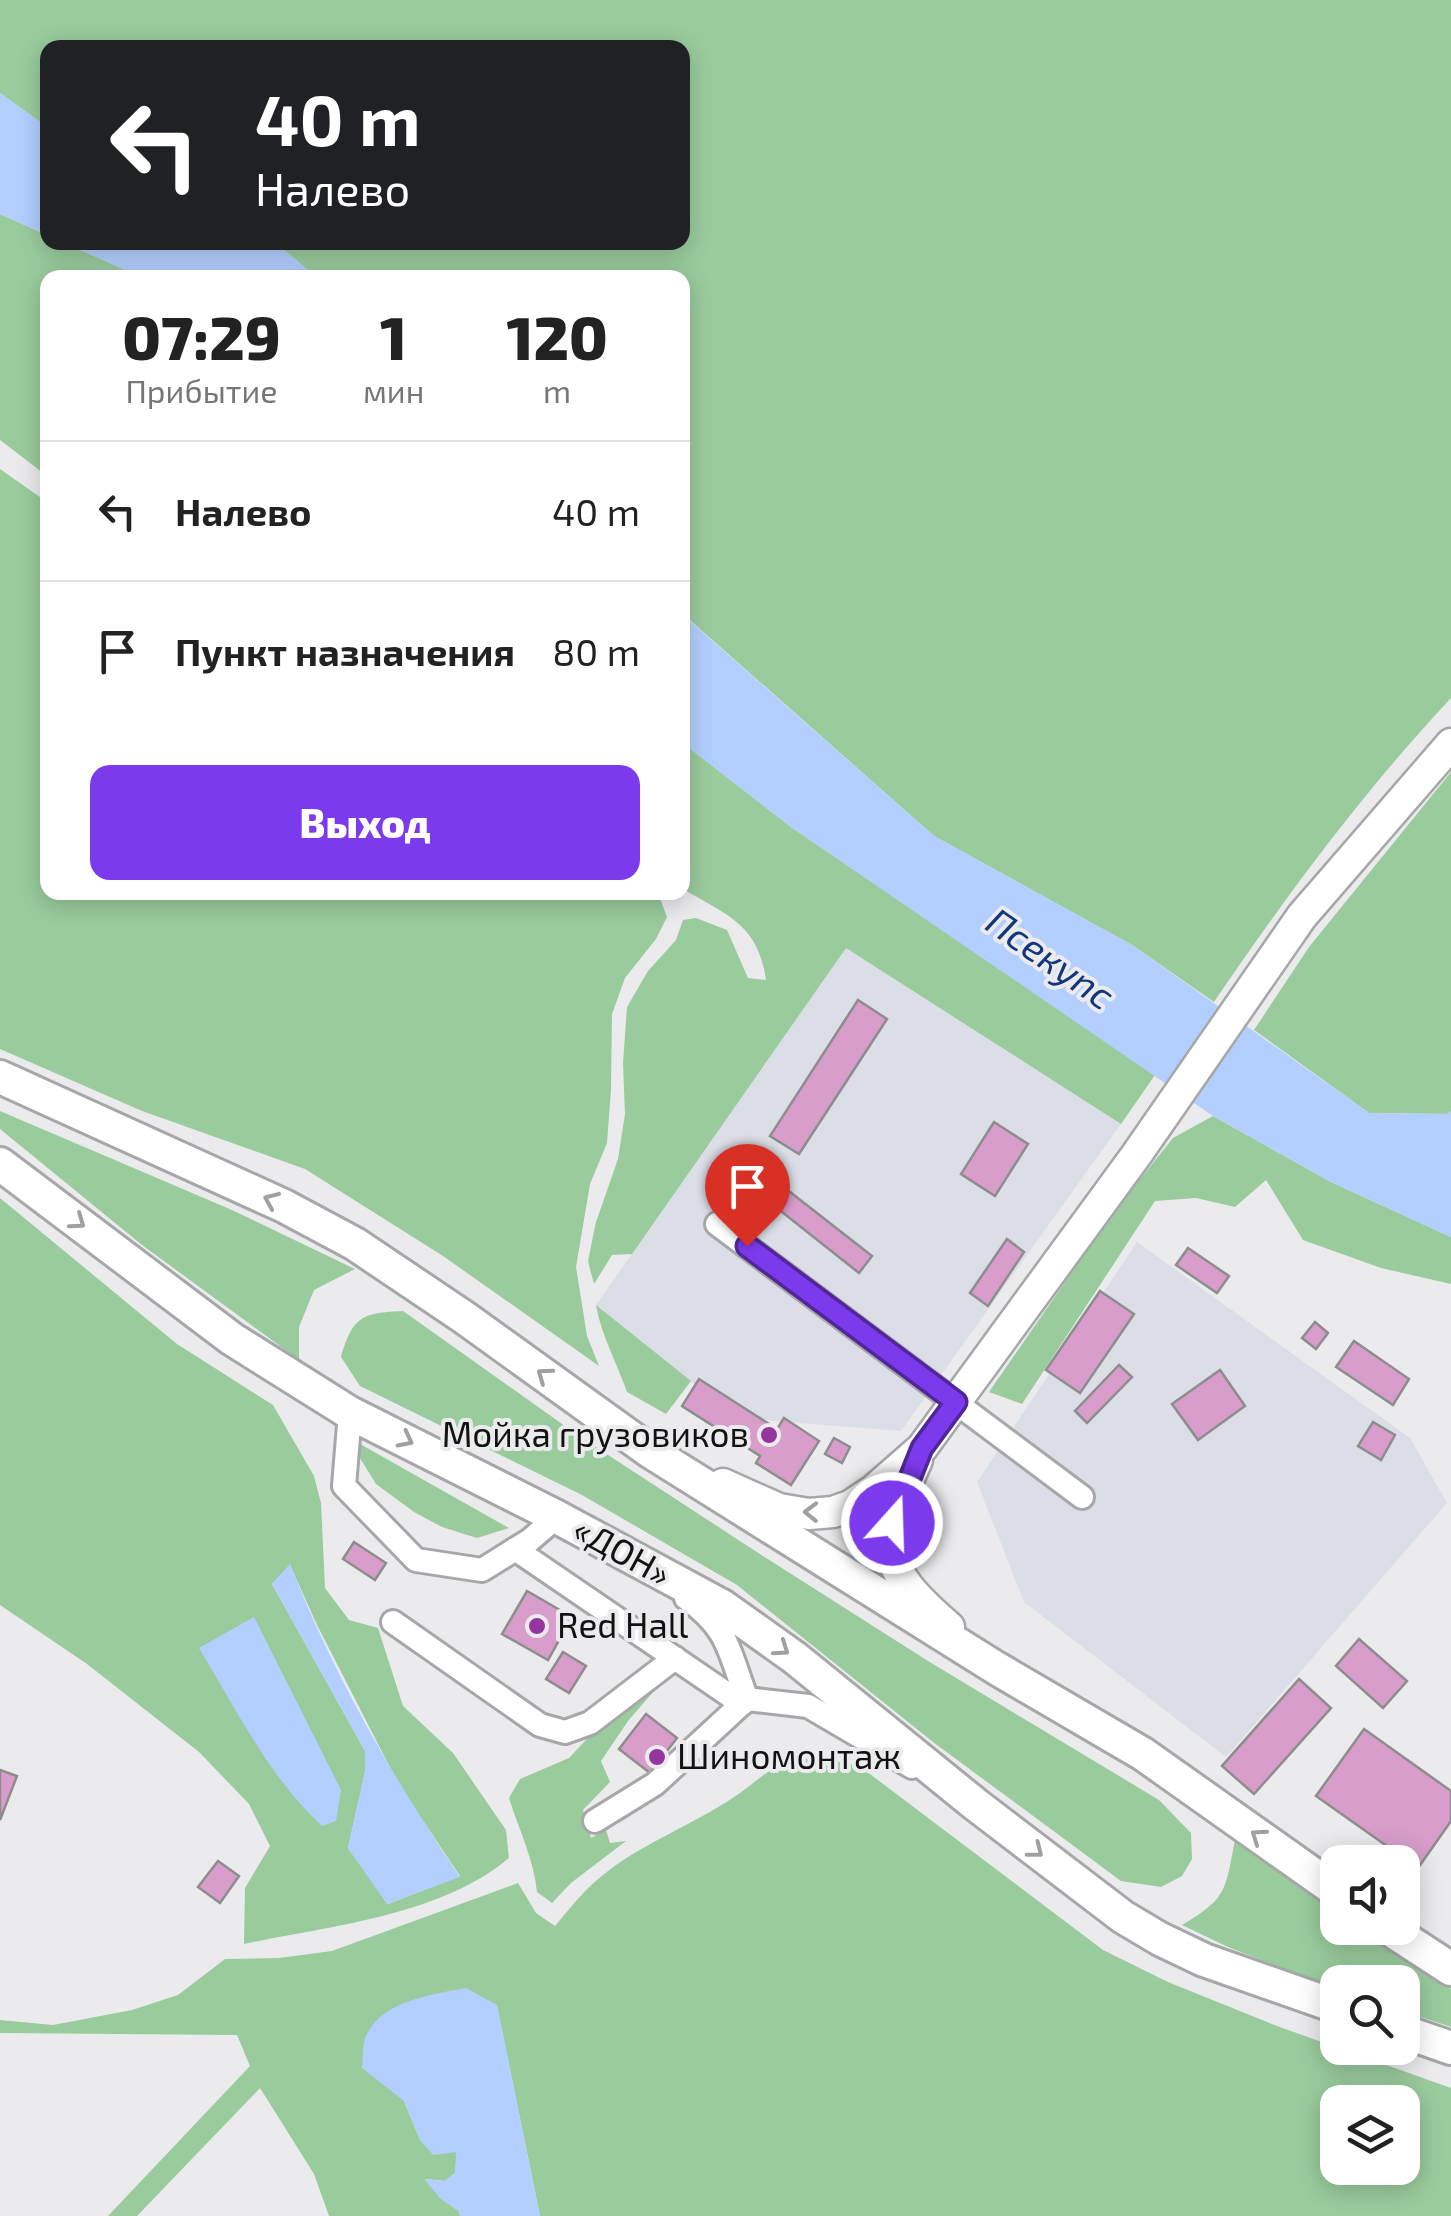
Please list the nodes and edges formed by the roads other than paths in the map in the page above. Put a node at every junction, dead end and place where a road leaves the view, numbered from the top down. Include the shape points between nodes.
1 (1451, 744) edge
2 (0, 1077) edge
3 (0, 1164) edge
4 (717, 1224) dead end
5 (956, 1402) junction
6 (350, 1413) junction
7 (922, 1448) junction
8 (651, 1452) junction
9 (1082, 1496) dead end
10 (558, 1516) junction
11 (613, 1547) junction
12 (515, 1549) junction
13 (393, 1622) dead end
14 (674, 1658) junction
15 (996, 1668) junction
16 (745, 1701) junction
17 (975, 1804) junction
18 (595, 1822) dead end
19 (1320, 1879) edge
20 (1414, 1945) edge
21 (1451, 1970) edge
22 (1320, 2002) edge
23 (1420, 2037) edge
24 (1451, 2048) edge

1 - 5 main road via 1302,916
8 -> 2 highway via 355,1244
3 -> 6 highway, «ДОН» via 232,1339
4 - 5 lane
5 - 7 main road
5 - 9 lane
6 -> 10 highway, «ДОН»
6 - 12 lane via 344,1486 416,1560 482,1570
7 -> 8 main road via 850,1506 809,1514 779,1509
7 - 15 main road via 892,1523 894,1565 932,1613
8 - 15 highway
10 - 11 highway, «ДОН»
10 - 12 lane
11 - 16 lane via 718,1626
11 -> 17 highway, «ДОН» via 722,1606
12 - 14 lane
13 - 14 lane via 540,1725 565,1732 590,1723
14 - 16 lane
19 -> 15 highway via 1142,1754
16 - 17 lane via 808,1706
16 - 18 lane via 655,1784
17 -> 22 highway, «ДОН» via 1160,1940
20 - 21 highway
23 - 24 highway

